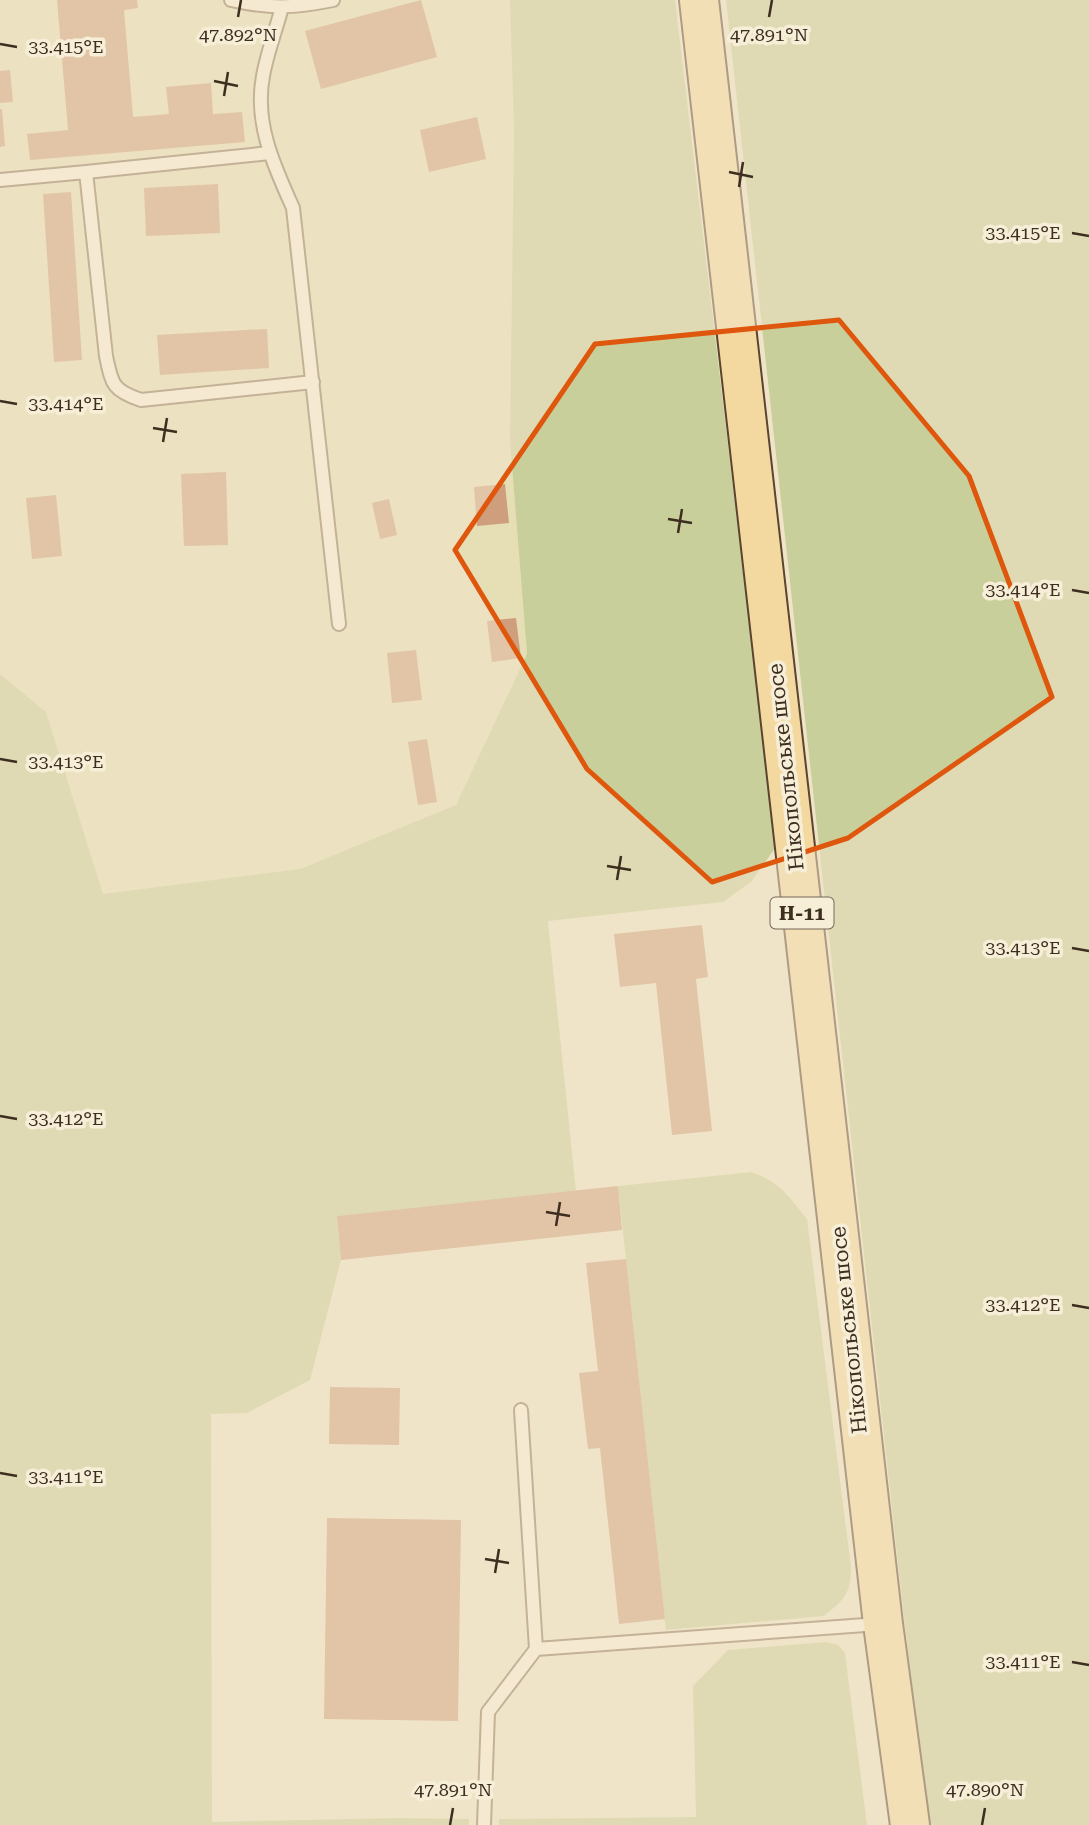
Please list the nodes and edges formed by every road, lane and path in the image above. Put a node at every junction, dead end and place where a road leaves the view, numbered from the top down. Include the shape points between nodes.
1 (231, 0) edge
2 (333, 0) edge
3 (699, 0) edge
4 (282, 7) junction
5 (270, 153) junction
6 (86, 172) junction
7 (0, 180) edge
8 (313, 382) junction
9 (339, 624) dead end
10 (521, 1410) dead end
11 (883, 1624) junction
12 (537, 1649) junction
13 (484, 1825) edge
14 (910, 1825) edge

1 - 4 lane
2 - 4 lane
3 - 11 main road, Нікопольське шосе / Н-11
4 - 5 lane via 263,78 261,107
5 - 6 lane
5 - 8 lane via 293,208
6 - 7 lane
6 - 8 lane via 106,356 112,381 123,394 141,400
8 - 9 lane
10 - 12 lane
11 - 12 lane
11 - 14 main road, Нікопольське шосе / Н-11
12 - 13 lane via 488,1712

